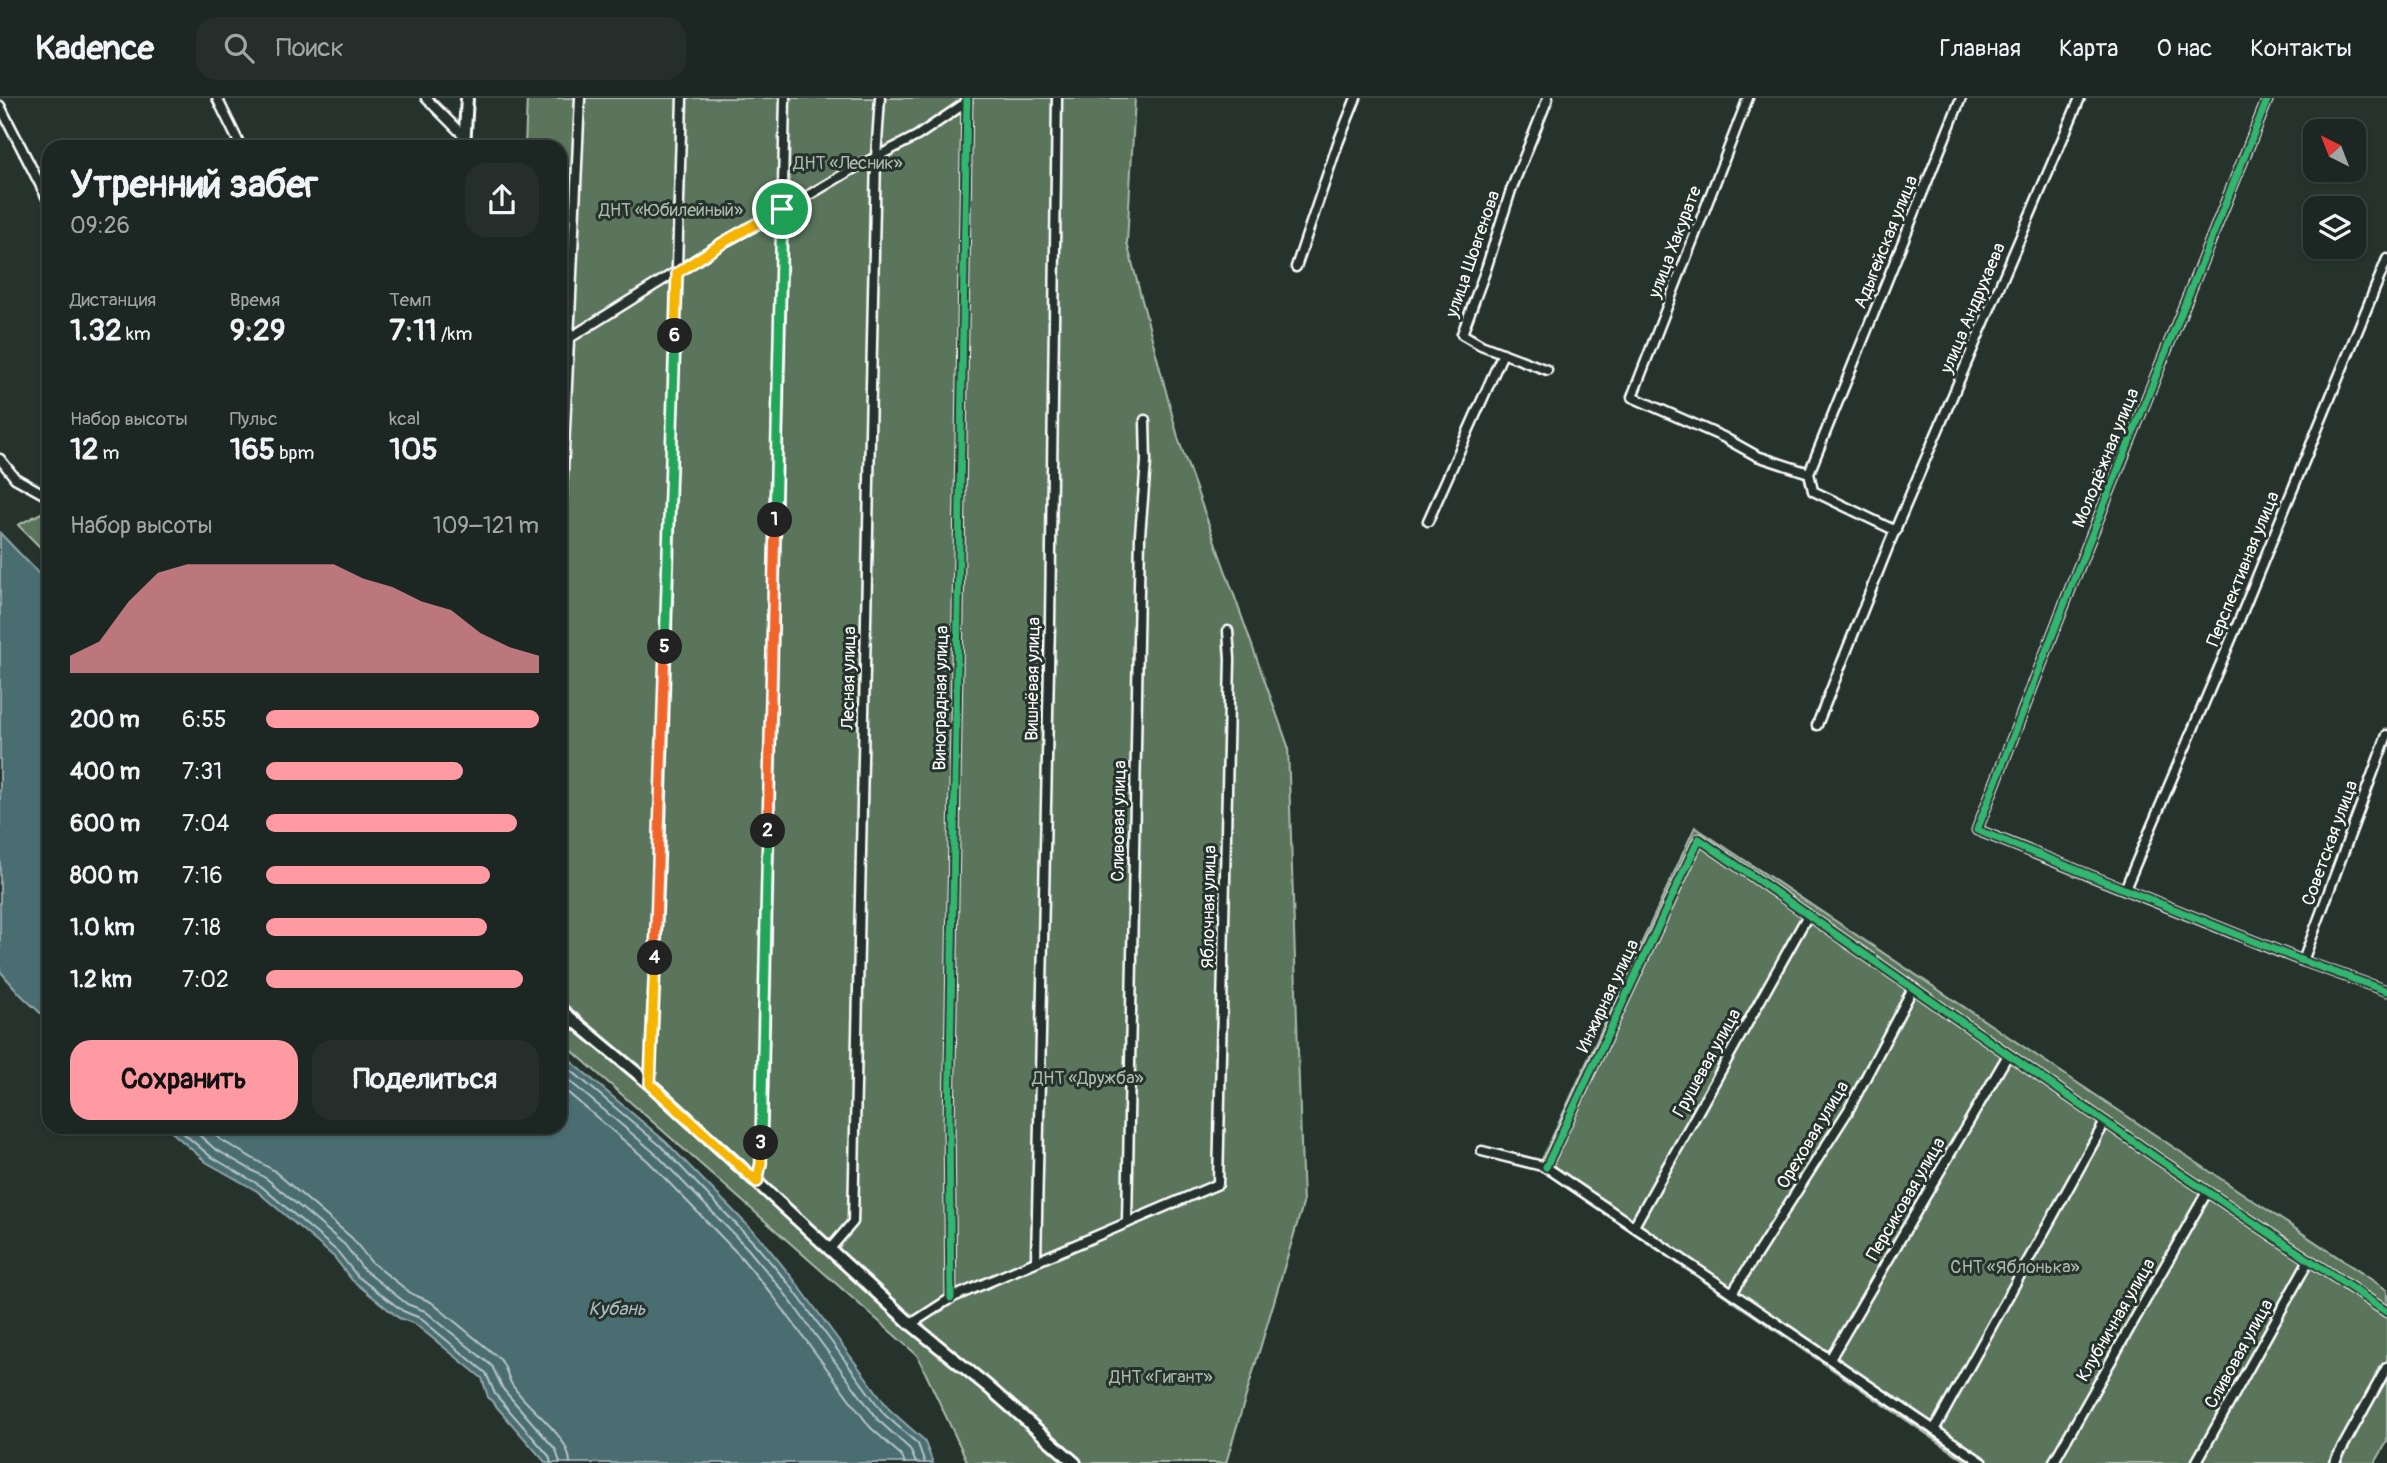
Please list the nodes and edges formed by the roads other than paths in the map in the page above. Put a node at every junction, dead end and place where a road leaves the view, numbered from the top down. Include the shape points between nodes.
1 (217, 98) edge
2 (426, 98) edge
3 (467, 98) edge
4 (580, 98) edge
5 (682, 98) edge
6 (785, 98) edge
7 (880, 98) edge
8 (1058, 98) edge
9 (1356, 98) edge
10 (1548, 98) edge
11 (1748, 98) edge
12 (1961, 98) edge
13 (2080, 98) edge
14 (2268, 98) edge
15 (967, 100) edge
16 (0, 106) edge
17 (238, 140) edge
18 (462, 140) edge
19 (464, 140) edge
20 (876, 157) junction
21 (42, 188) edge
22 (782, 209) junction
23 (2387, 259) edge
24 (1296, 267) dead end
25 (677, 273) junction
26 (569, 338) junction
27 (1503, 354) junction
28 (1547, 370) dead end
29 (567, 382) edge
30 (1145, 420) dead end
31 (0, 459) edge
32 (1809, 473) junction
33 (42, 493) edge
34 (1428, 522) dead end
35 (1896, 531) junction
36 (1227, 631) dead end
37 (1817, 725) dead end
38 (2387, 735) edge
39 (2125, 889) junction
40 (1808, 915) junction
41 (2303, 961) junction
42 (1913, 988) junction
43 (2387, 992) edge
44 (567, 1015) edge
45 (2008, 1055) junction
46 (650, 1084) junction
47 (2105, 1122) junction
48 (1482, 1151) dead end
49 (1546, 1167) junction
50 (757, 1182) junction
51 (2207, 1192) junction
52 (1127, 1223) junction
53 (1634, 1226) junction
54 (829, 1250) junction
55 (1035, 1260) junction
56 (2309, 1260) junction
57 (1732, 1293) junction
58 (951, 1298) junction
59 (2387, 1312) edge
60 (911, 1324) junction
61 (1830, 1359) junction
62 (2387, 1367) edge
63 (1934, 1430) junction
64 (1074, 1463) edge
65 (1983, 1463) edge
66 (2053, 1463) edge
67 (2196, 1463) edge
68 (2334, 1463) edge

1 - 17 street
2 - 18 street
3 - 19 street
4 - 26 street
5 - 25 street
6 - 22 street
7 - 20 street, Лесная улица
8 - 55 street, Вишнёвая улица
9 - 24 street
10 - 27 street, улица Шовгенова via 1462,334
11 - 32 street, улица Хакурате via 1632,397 1757,456
12 - 32 street, Адыгейская улица
13 - 35 street, улица Андрухаева
14 - 39 street, Молодёжная улица via 1977,830
15 - 20 street via 917,136
15 - 58 street, Виноградная улица via 949,1112
16 - 21 street
20 - 22 street
20 - 54 street, Лесная улица via 853,1222
22 - 25 street
22 - 50 street via 761,1163
23 - 39 street, Перспективная улица
25 - 26 street
25 - 46 street
26 - 29 street
27 - 28 street, улица Шовгенова
27 - 34 street
30 - 52 street, Сливовая улица
31 - 33 street via 15,478
32 - 35 street via 1813,491
35 - 37 street, улица Андрухаева
36 - 52 street, Яблочная улица via 1218,1184
38 - 41 street, Советская улица
39 - 41 street
40 - 42 street
40 - 49 street, Инжирная улица via 1699,839
40 - 53 street, Грушевая улица
41 - 43 street
42 - 45 street
42 - 57 street, Ореховая улица via 1848,1111
44 - 46 street
45 - 47 street
45 - 61 street, Персиковая улица
46 - 50 street
47 - 51 street
47 - 63 street
48 - 49 street
49 - 53 street
50 - 54 street
51 - 56 street
51 - 66 street, Клубничная улица
52 - 55 street
53 - 57 street
54 - 60 street
55 - 58 street
56 - 59 street
56 - 67 street, Сливовая улица
57 - 61 street
58 - 60 street
60 - 64 street
61 - 63 street
62 - 68 street
63 - 65 street

